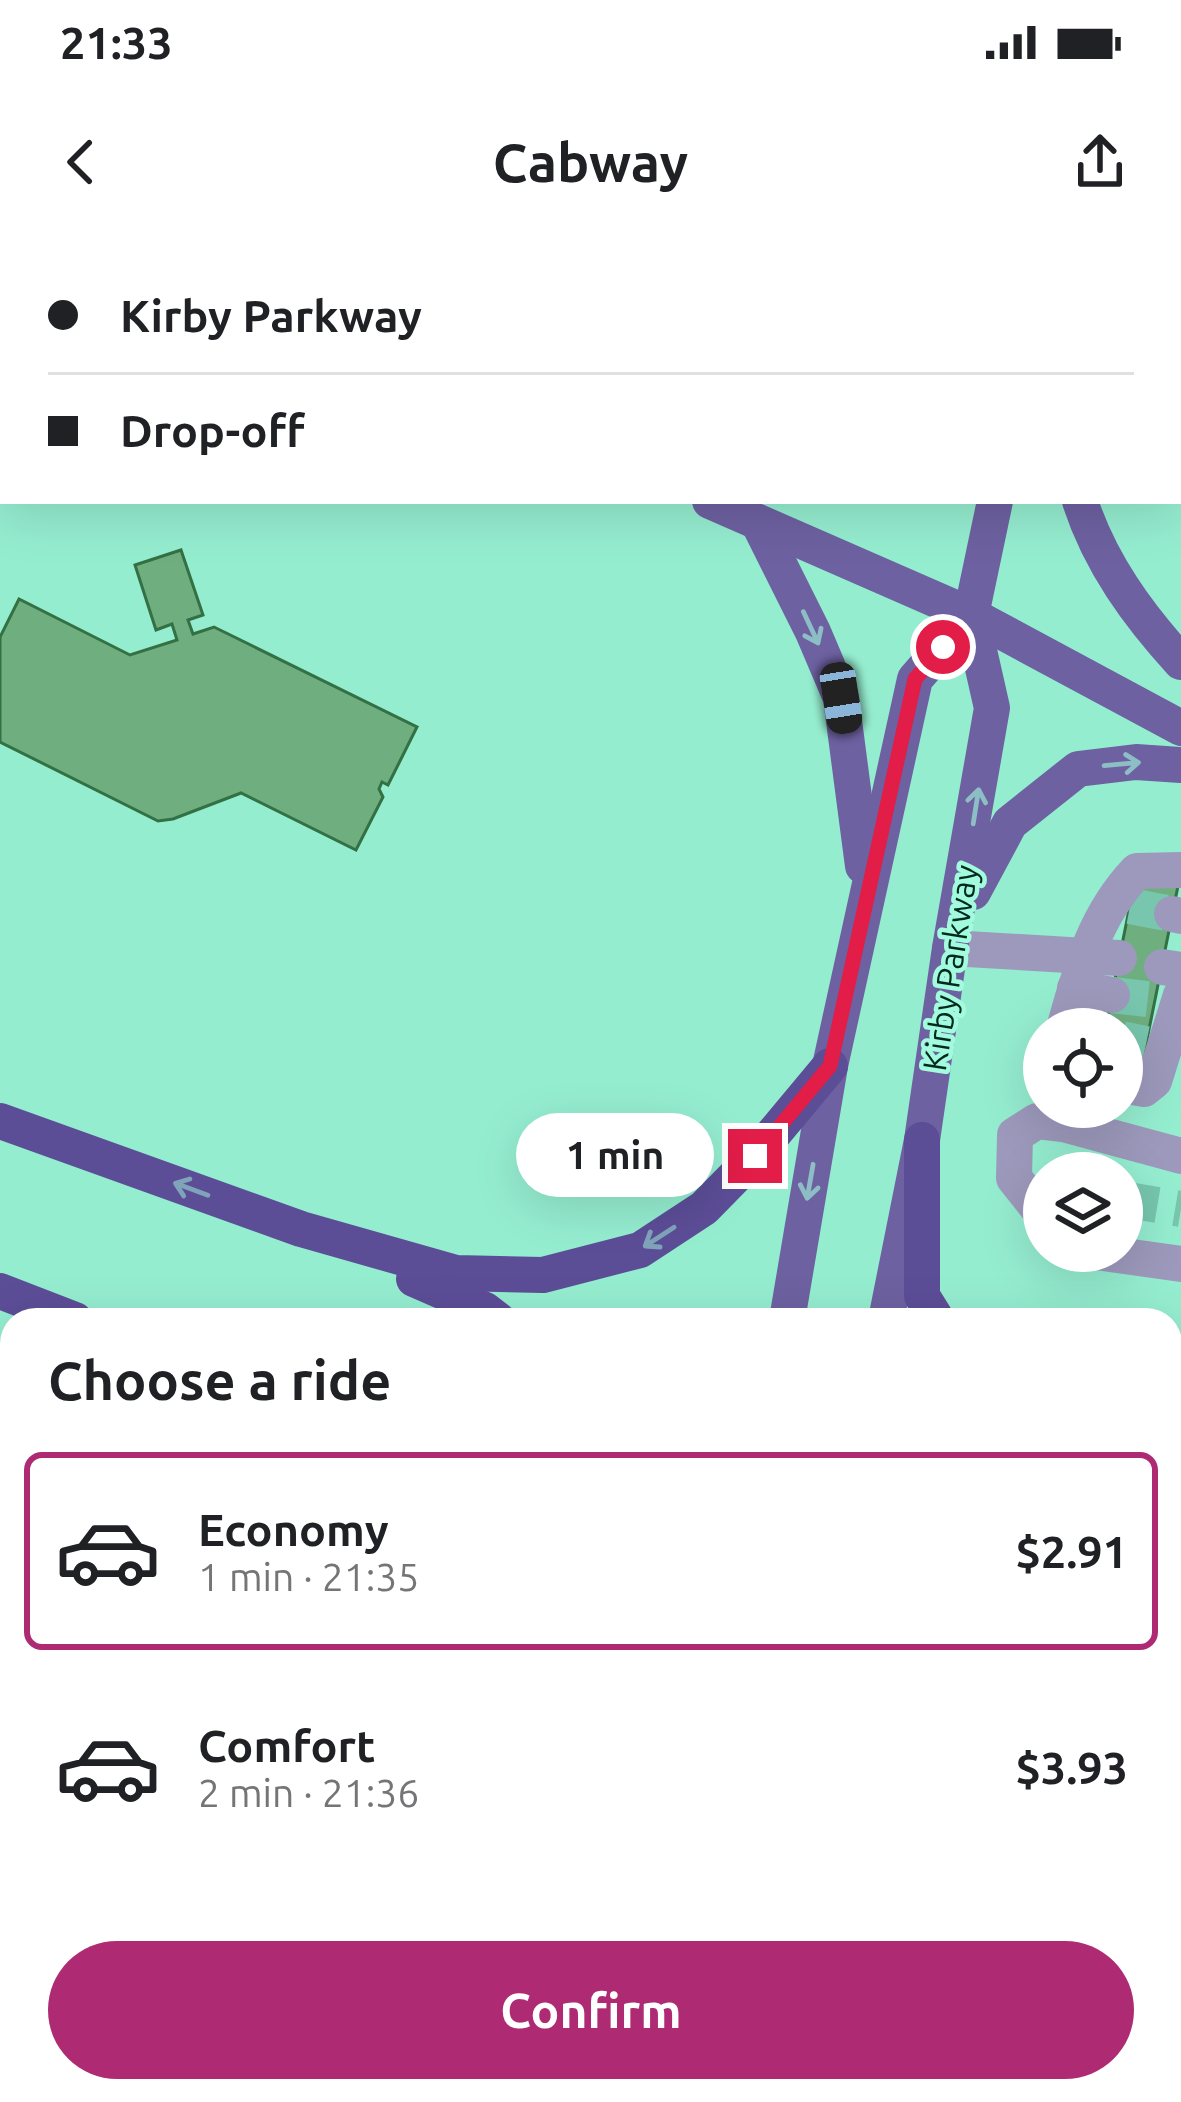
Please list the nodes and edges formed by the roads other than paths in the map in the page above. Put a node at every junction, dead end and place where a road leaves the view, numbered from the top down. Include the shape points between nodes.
1 (716, 504) edge
2 (994, 504) edge
3 (1081, 504) edge
4 (759, 524) junction
5 (971, 615) junction
6 (1181, 662) edge
7 (1181, 728) edge
8 (1181, 764) edge
9 (1181, 870) edge
10 (867, 899) junction
11 (954, 935) junction
12 (1098, 974) junction
13 (1171, 987) edge
14 (1078, 1008) edge
15 (830, 1066) junction
16 (1143, 1089) edge
17 (0, 1121) edge
18 (922, 1140) junction
19 (1181, 1156) edge
20 (1023, 1160) edge
21 (301, 1229) junction
22 (1143, 1259) edge
23 (1181, 1264) edge
24 (0, 1291) edge
25 (44, 1308) edge
26 (480, 1308) edge
27 (789, 1308) edge
28 (888, 1308) edge
29 (930, 1308) edge

1 - 4 main road
2 - 5 main road, Kirby Parkway
3 - 6 main road via 1136,612
4 - 5 main road
4 -> 10 main road via 841,698
5 - 7 main road
5 - 10 main road, Kirby Parkway via 915,679
11 -> 5 main road, Kirby Parkway via 992,708
11 -> 8 main road via 1010,823 1078,769
9 - 12 lane via 1137,871
10 - 15 main road, Kirby Parkway
11 - 12 lane
11 - 18 main road, Kirby Parkway
12 - 14 lane
13 - 16 lane via 1151,1085
15 -> 21 highway via 704,1208 640,1250 543,1275 456,1273
15 -> 27 main road, Kirby Parkway
21 -> 17 highway
18 - 28 main road, Kirby Parkway
18 - 29 highway via 922,1296
19 - 20 lane via 1037,1121 1016,1135
21 - 26 highway
22 - 23 lane
24 - 25 highway

